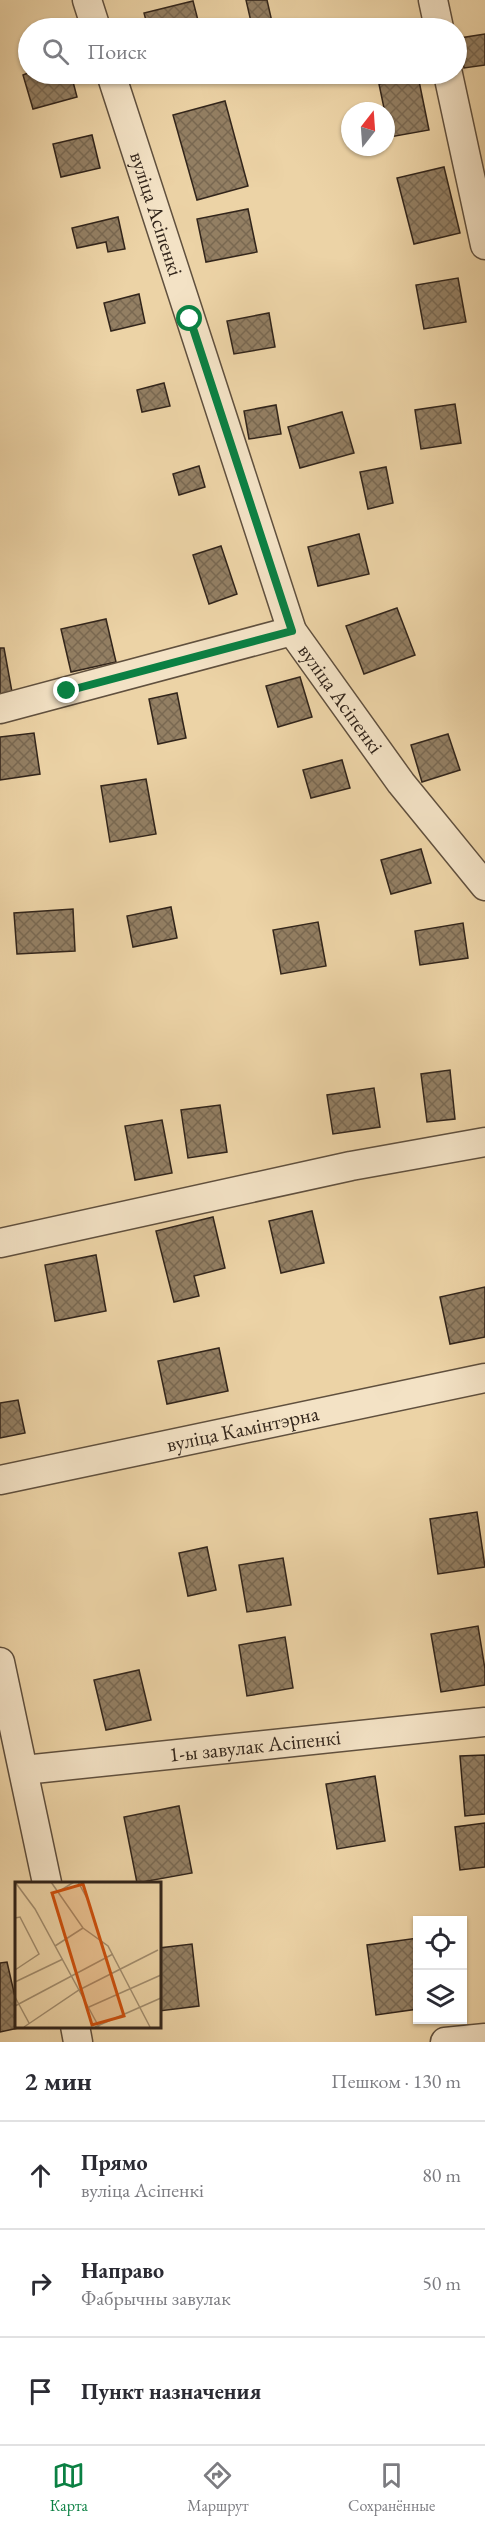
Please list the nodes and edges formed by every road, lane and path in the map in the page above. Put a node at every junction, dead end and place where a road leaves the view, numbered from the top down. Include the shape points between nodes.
1 (433, 0) edge
2 (437, 18) edge
3 (114, 84) edge
4 (450, 84) edge
5 (485, 245) edge
6 (292, 631) junction
7 (0, 709) edge
8 (485, 886) edge
9 (485, 1142) edge
10 (0, 1244) edge
11 (485, 1378) edge
12 (0, 1480) edge
13 (0, 1662) edge
14 (485, 1722) edge
15 (24, 1770) junction
16 (47, 1882) edge
17 (75, 2027) edge
18 (485, 2038) edge
19 (78, 2042) edge
20 (445, 2042) edge

1 - 2 street
3 - 6 street, вуліца Асіпенкі
4 - 5 street
6 - 7 street
6 - 8 street, вуліца Асіпенкі via 401,783
9 - 10 street via 351,1167
11 - 12 street, вуліца Камінтэрна
13 - 15 street
14 - 15 street, 1-ы завулак Асіпенкі
15 - 16 street
17 - 19 street
18 - 20 street

